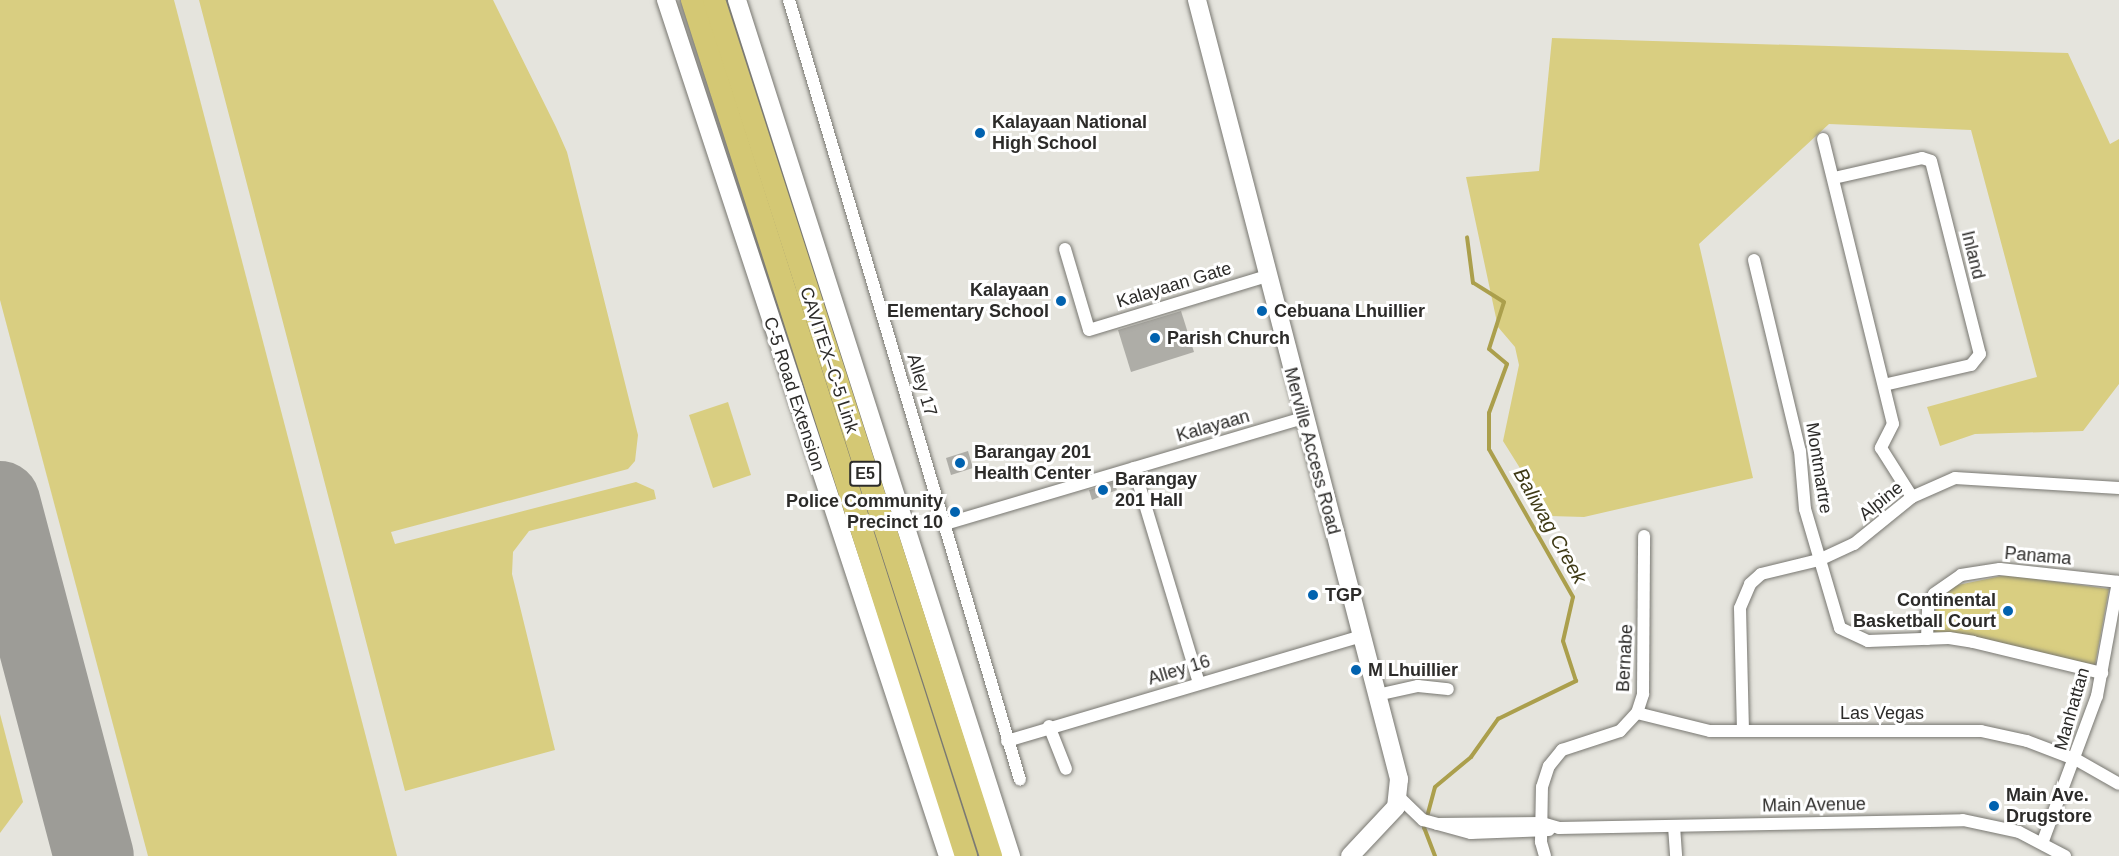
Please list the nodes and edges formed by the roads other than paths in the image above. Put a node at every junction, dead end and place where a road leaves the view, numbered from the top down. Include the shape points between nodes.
1 (666, 0) edge
2 (692, 0) edge
3 (714, 0) edge
4 (736, 0) edge
5 (789, 0) edge
6 (1197, 0) edge
7 (1823, 140) dead end
8 (1834, 178) junction
9 (1065, 249) dead end
10 (1754, 260) dead end
11 (1267, 276) junction
12 (1884, 385) junction
13 (1302, 418) junction
14 (1134, 468) junction
15 (2119, 488) edge
16 (1912, 497) junction
17 (945, 524) junction
18 (1644, 536) dead end
19 (1819, 560) junction
20 (2118, 582) edge
21 (1362, 636) junction
22 (1927, 639) junction
23 (2102, 673) junction
24 (1199, 682) junction
25 (1448, 689) dead end
26 (1377, 695) junction
27 (1637, 713) junction
28 (1049, 726) junction
29 (1743, 731) junction
30 (1007, 741) junction
31 (2077, 760) junction
32 (1066, 769) dead end
33 (1020, 780) dead end
34 (2119, 784) edge
35 (1400, 798) junction
36 (1674, 826) junction
37 (1541, 828) junction
38 (2043, 841) junction
39 (948, 856) edge
40 (966, 856) edge
41 (991, 856) edge
42 (1011, 856) edge
43 (1350, 856) edge
44 (1545, 856) edge
45 (1676, 856) edge
46 (2065, 856) edge

1 - 39 main road, C-5 Road Extension
2 - 40 highway, CAVITEX–C-5 Link / E5
3 - 41 highway, CAVITEX–C-5 Link / E5
4 - 42 main road
5 - 17 street, Alley 17
6 - 11 main road, Merville Access Road
7 - 8 street
8 - 12 street
8 - 12 street, Inland via 1929,159 1980,354 1971,365
9 - 11 street, Kalayaan Gate via 1087,327 1092,329
10 - 19 street, Montmartre via 1795,427 1804,509
11 - 13 main road, Merville Access Road
12 - 16 street via 1893,428 1881,448
13 - 14 street, Kalayaan
13 - 21 main road, Merville Access Road
14 - 17 street, Kalayaan
14 - 24 street
15 - 16 street, Alpine via 1955,478
16 - 19 street, Alpine via 1854,544
17 - 30 street, Alley 17
18 - 27 street, Bernabe via 1646,680
19 - 22 street, Montmartre via 1831,612 1847,635 1868,641
19 - 29 street, Alpine via 1761,574 1743,594
20 - 22 street, Panama via 2000,569 1961,575 1934,594 1928,608
20 - 23 street, Manhattan
21 - 24 street, Alley 16
21 - 26 main road, Merville Access Road
22 - 23 street, Montmartre via 1973,642
23 - 31 street, Manhattan
24 - 28 street, Alley 16
25 - 26 street via 1418,686
26 - 35 main road, Merville Access Road
27 - 29 street, Las Vegas via 1674,726
27 - 37 street, Bernabe via 1620,731 1562,750 1549,766 1542,787
28 - 30 street, Alley 16
28 - 32 street
29 - 31 street, Las Vegas via 1981,731 2027,741
30 - 33 street, Alley 17
31 - 34 street, Las Vegas
31 - 38 street, Manhattan
35 - 37 street, Main Avenue via 1418,817 1471,833
35 - 43 main road via 1391,814
36 - 37 street, Main Avenue
36 - 38 street, Main Avenue via 1963,820 2004,826
36 - 45 street
37 - 44 street, Bernabe
38 - 46 street, Main Avenue

